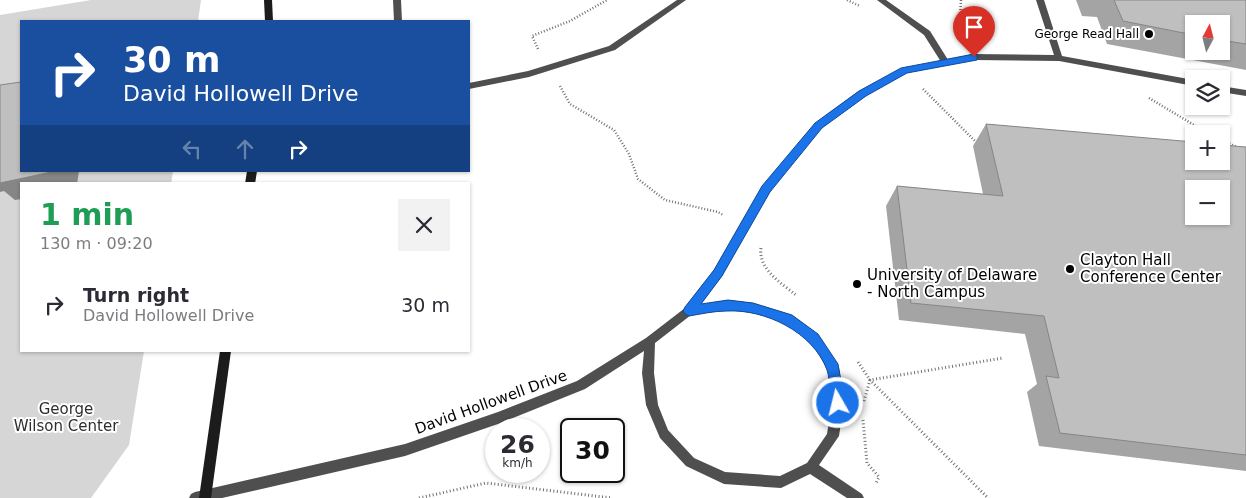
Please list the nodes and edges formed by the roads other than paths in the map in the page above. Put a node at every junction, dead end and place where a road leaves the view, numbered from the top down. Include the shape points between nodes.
1 (268, 0) edge
2 (396, 0) edge
3 (682, 0) edge
4 (881, 0) edge
5 (1040, 0) edge
6 (269, 20) edge
7 (398, 20) edge
8 (1059, 58) junction
9 (946, 62) junction
10 (1185, 81) edge
11 (470, 86) edge
12 (1230, 90) edge
13 (1246, 94) edge
14 (689, 311) junction
15 (650, 341) junction
16 (226, 352) edge
17 (811, 467) junction
18 (202, 498) edge
19 (858, 498) edge

1 - 6 main road
2 - 7 street
3 - 11 street via 612,48 529,74
4 - 9 street via 927,33
5 - 8 street
8 - 9 street, David Hollowell Drive via 974,57
8 - 10 street, David Hollowell Drive
9 - 14 street, David Hollowell Drive via 905,71 862,93 818,126 766,189 718,273
12 - 13 street
14 - 15 street, David Hollowell Drive
14 - 17 street via 728,305 753,308 788,318 814,338 833,368 838,403 833,436
15 - 17 street via 648,373 652,405 664,434 690,462 724,478 781,482
15 - 18 street, David Hollowell Drive via 580,385 498,418 404,450
16 - 18 main road
17 - 19 street

